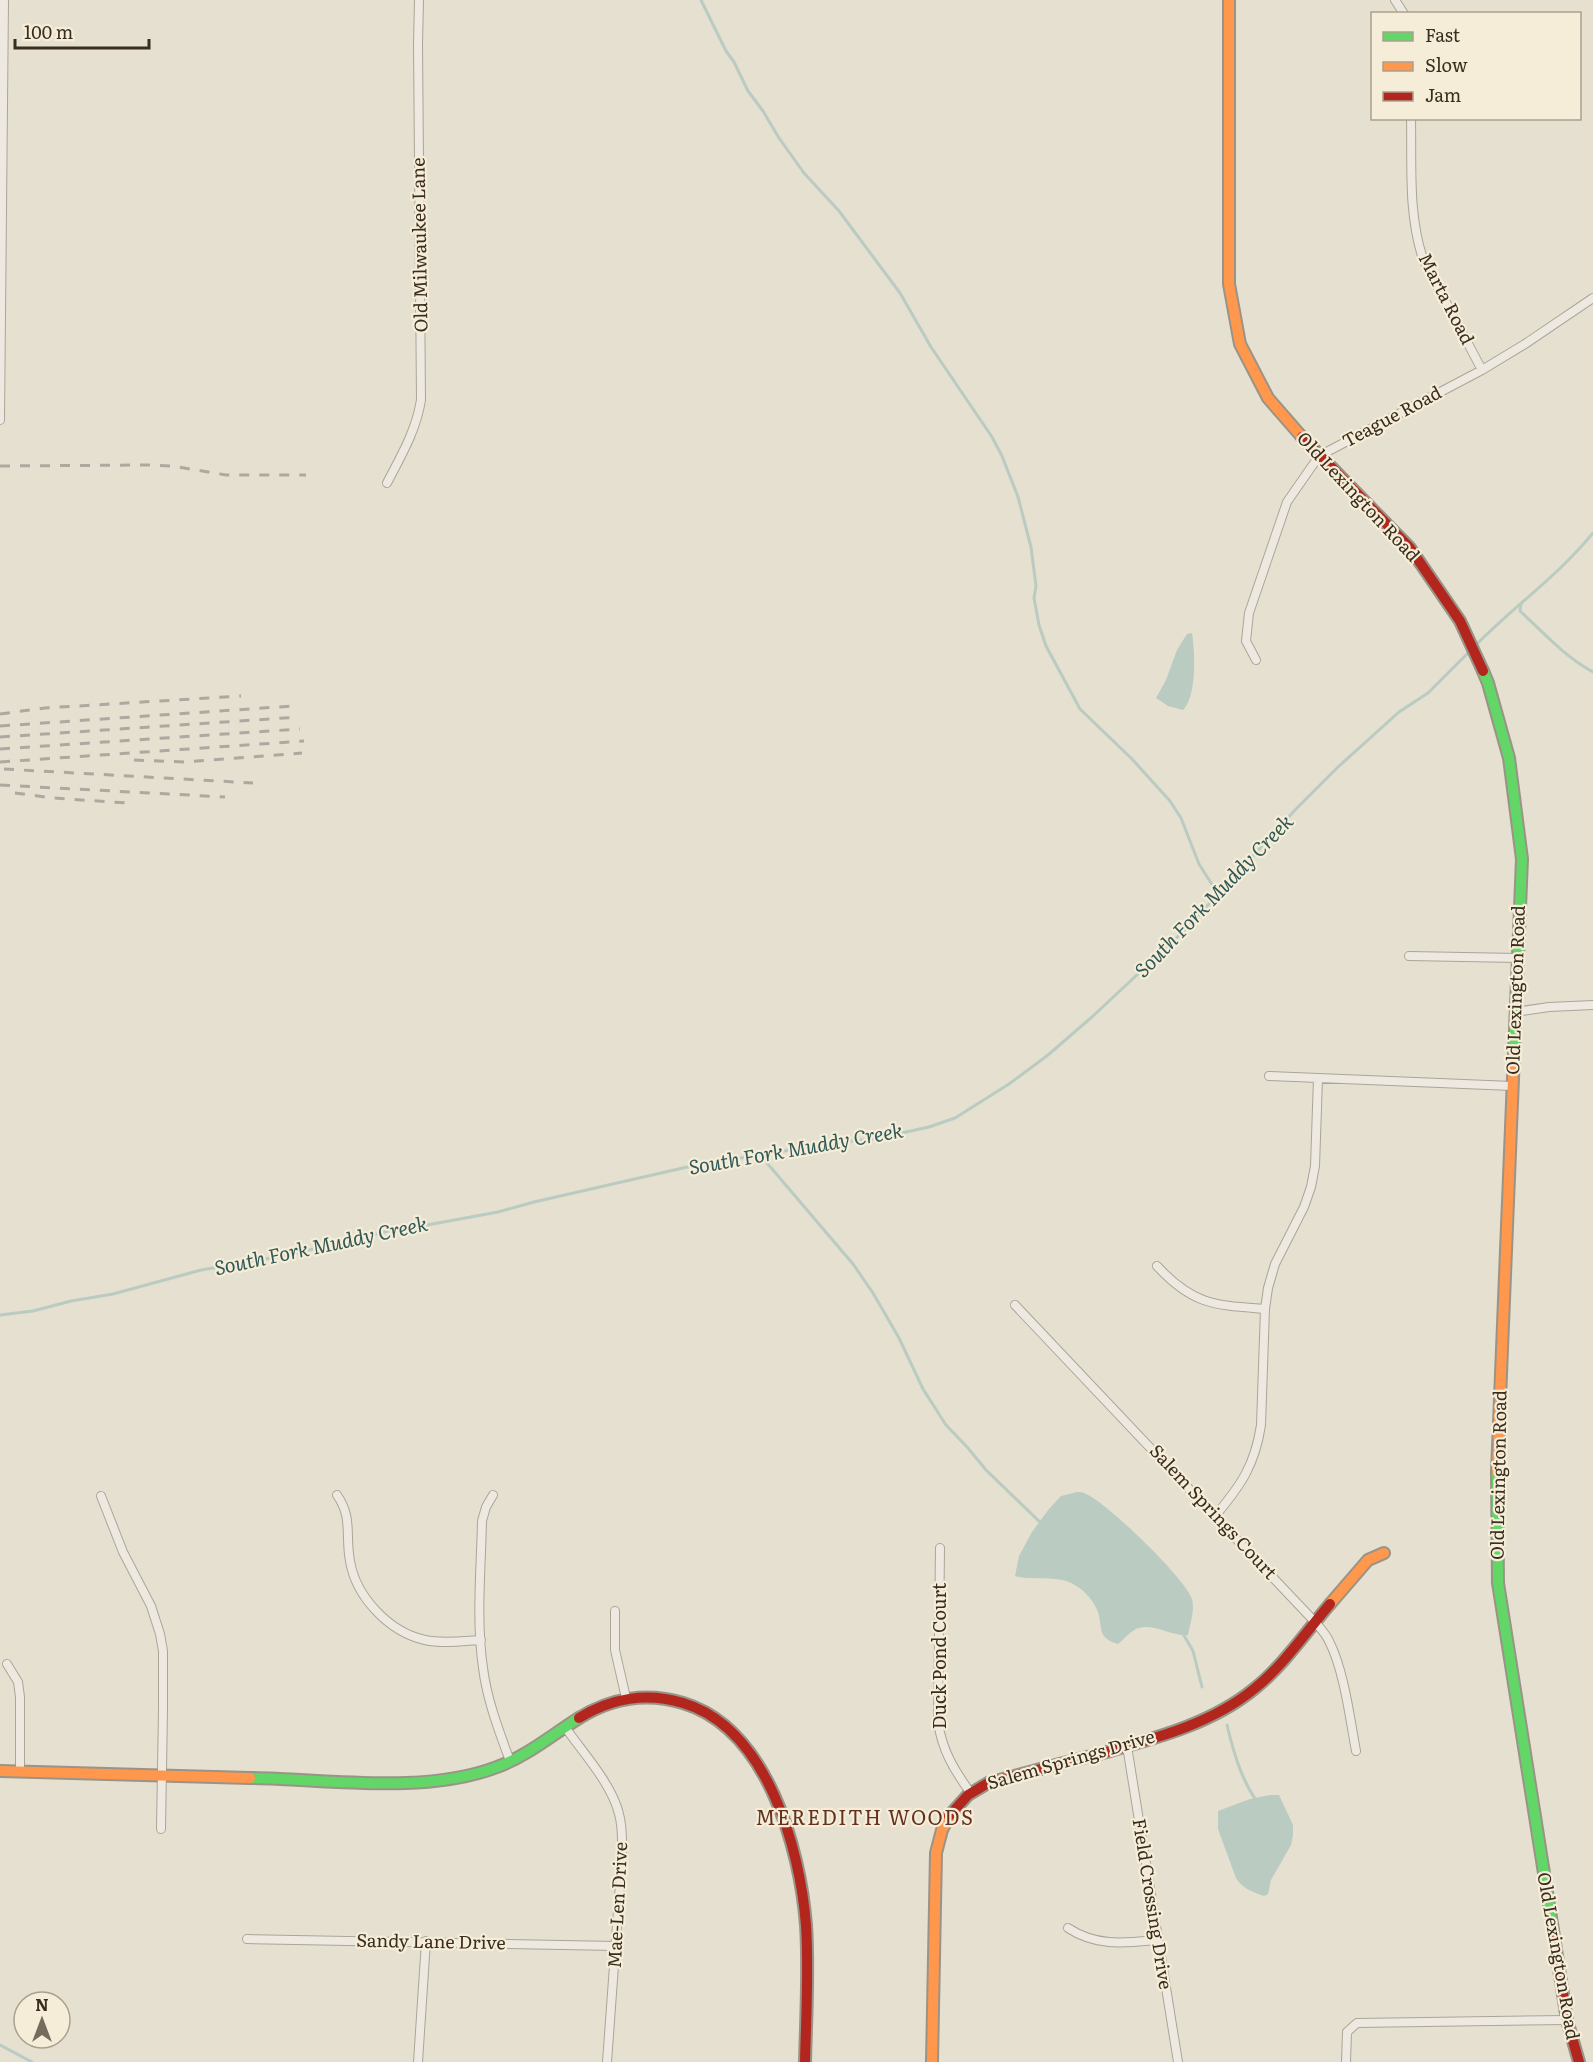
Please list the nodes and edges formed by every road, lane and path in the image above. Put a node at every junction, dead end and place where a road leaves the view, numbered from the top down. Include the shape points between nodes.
1 (4, 0) edge
2 (419, 0) edge
3 (1229, 0) edge
4 (1412, 120) edge
5 (1593, 298) edge
6 (1482, 370) junction
7 (0, 420) edge
8 (1319, 456) junction
9 (387, 483) dead end
10 (1256, 660) dead end
11 (1409, 956) dead end
12 (1518, 958) junction
13 (1593, 1005) edge
14 (1515, 1012) junction
15 (1269, 1076) dead end
16 (1318, 1078) junction
17 (1512, 1086) junction
18 (1157, 1266) dead end
19 (1014, 1305) dead end
20 (1265, 1308) junction
21 (493, 1494) dead end
22 (337, 1495) dead end
23 (101, 1496) dead end
24 (1216, 1515) junction
25 (940, 1548) dead end
26 (1384, 1553) dead end
27 (615, 1611) dead end
28 (1316, 1622) junction
29 (481, 1640) junction
30 (8, 1664) dead end
31 (626, 1698) junction
32 (565, 1727) junction
33 (1127, 1746) junction
34 (1356, 1751) dead end
35 (510, 1761) junction
36 (0, 1771) edge
37 (20, 1772) junction
38 (162, 1777) junction
39 (970, 1792) junction
40 (161, 1829) dead end
41 (1068, 1928) dead end
42 (247, 1939) dead end
43 (1157, 1940) junction
44 (426, 1941) junction
45 (616, 1946) junction
46 (1567, 2020) junction
47 (418, 2062) edge
48 (607, 2062) edge
49 (805, 2062) edge
50 (932, 2062) edge
51 (1178, 2062) edge
52 (1346, 2062) edge
53 (1579, 2062) edge

1 - 7 street
2 - 9 street, Old Milwaukee Lane via 421,400 410,439
3 - 8 street, Old Lexington Road via 1229,284 1240,344 1268,398
4 - 6 street, Marta Road via 1416,239
5 - 6 street, Teague Road
6 - 8 street, Teague Road
8 - 10 street, Teague Road via 1287,502 1249,613 1246,640
8 - 12 street, Old Lexington Road via 1410,548 1460,621 1488,683 1511,765 1522,859
11 - 12 street
12 - 14 street, Old Lexington Road
13 - 14 street
14 - 17 street, Old Lexington Road
15 - 16 street
16 - 17 street
16 - 20 street via 1313,1176 1304,1207 1273,1270
17 - 46 street, Old Lexington Road via 1496,1490 1498,1583
18 - 20 street via 1173,1283 1202,1300 1223,1306
19 - 24 street, Salem Springs Court
20 - 24 street via 1258,1444 1246,1475
21 - 29 street via 482,1521
22 - 29 street via 348,1517 350,1561 356,1583 377,1612 404,1632 426,1640
23 - 38 street via 123,1552 152,1606 160,1634
24 - 28 street, Salem Springs Court
25 - 39 street, Duck Pond Court via 938,1722 948,1759
26 - 28 street, Salem Springs Drive via 1368,1560
27 - 31 street via 615,1650
28 - 33 street, Salem Springs Drive via 1254,1689 1226,1708 1196,1724
28 - 34 street, Salem Springs Court via 1336,1658
29 - 35 street via 490,1702
30 - 37 street via 18,1682 20,1697
31 - 32 street via 601,1706
31 - 49 street via 663,1697 707,1711 741,1739 766,1781 790,1839 804,1904
32 - 35 street
32 - 45 street, Mae-Len Drive via 610,1789 619,1812 622,1856
33 - 39 street, Salem Springs Drive via 988,1783
33 - 43 street, Field Crossing Drive
35 - 38 street via 475,1775 429,1781
36 - 37 street
37 - 38 street
38 - 40 street
39 - 50 street, Salem Springs Drive via 953,1808 938,1842
41 - 43 street via 1098,1941 1119,1944
42 - 44 street, Sandy Lane Drive
43 - 51 street, Field Crossing Drive
44 - 45 street, Sandy Lane Drive
44 - 47 street
45 - 48 street, Mae-Len Drive
46 - 52 street via 1357,2023 1347,2032
46 - 53 street, Old Lexington Road

